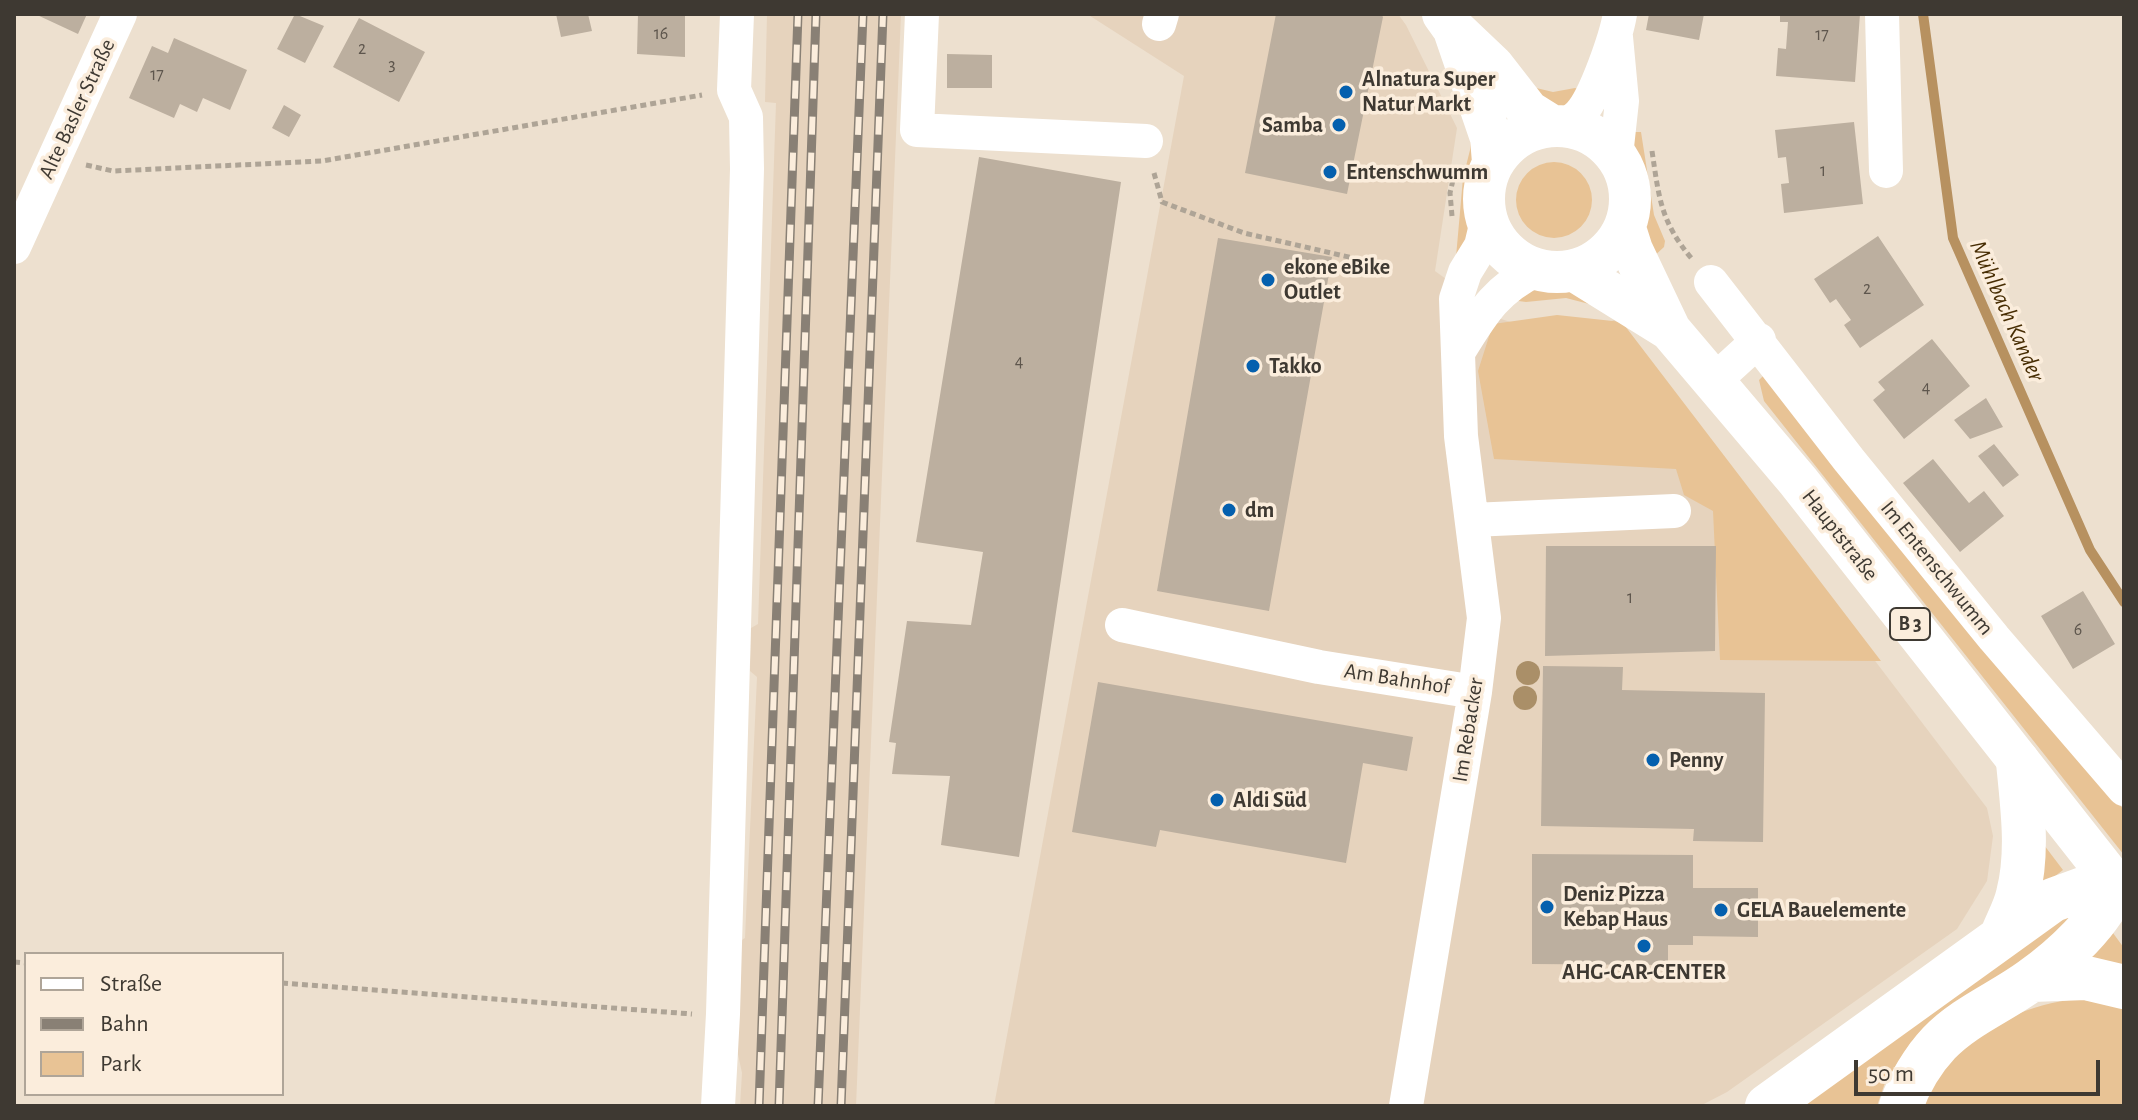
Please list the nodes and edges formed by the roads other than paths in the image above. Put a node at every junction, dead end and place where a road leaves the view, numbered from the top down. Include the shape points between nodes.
1 (120, 14) edge
2 (737, 14) edge
3 (922, 14) edge
4 (1882, 14) edge
5 (1448, 21) edge
6 (1618, 25) edge
7 (1558, 126) junction
8 (1146, 141) road end
9 (1616, 156) junction
10 (1475, 163) junction
11 (1886, 171) dead end
12 (1487, 221) junction
13 (1625, 228) junction
14 (14, 247) edge
15 (1555, 270) junction
16 (1711, 282) dead end
17 (1670, 330) junction
18 (1759, 340) junction
19 (1459, 351) junction
20 (1714, 381) junction
21 (1674, 511) dead end
22 (1472, 520) junction
23 (1122, 625) dead end
24 (1475, 692) junction
25 (2018, 762) junction
26 (2124, 789) edge
27 (2120, 890) edge
28 (2002, 935) junction
29 (2032, 980) junction
30 (2124, 987) edge
31 (718, 1100) edge
32 (1406, 1106) edge
33 (1767, 1106) edge
34 (1901, 1106) edge

1 - 14 street, Alte Basler Straße
2 - 31 street via 734,90 746,117 747,169
3 - 8 street via 917,130
4 - 11 street
5 - 7 main road via 1528,111
5 - 10 main road via 1491,138
6 - 7 street via 1582,113
6 - 9 street via 1622,101
7 - 9 main road via 1594,136
7 - 10 main road via 1529,131
9 - 13 main road, B 3 via 1630,191
10 - 12 main road via 1485,185
12 - 15 main road, B 3 via 1500,246 1522,264
12 - 19 street, Im Rebacker via 1456,299
13 - 15 main road via 1605,255
13 - 17 main road, Hauptstraße / B 3
15 - 17 main road, Hauptstraße / B 3
15 - 19 street via 1514,280 1495,297
16 - 18 street, Im Entenschwumm
17 - 20 main road, Hauptstraße / B 3
18 - 20 street
18 - 26 street, Im Entenschwumm via 1849,460
19 - 22 street, Im Rebacker via 1461,436
20 - 25 main road, Hauptstraße / B 3
21 - 22 street
22 - 24 street, Im Rebacker via 1484,618
23 - 24 street, Am Bahnhof via 1319,667
24 - 32 street, Im Rebacker
25 - 27 main road, Hauptstraße / B 3
25 - 28 highway via 2024,865
27 - 28 highway via 2094,885 2053,900
27 - 29 highway via 2079,938
28 - 33 highway
29 - 30 highway via 2086,978
29 - 34 highway via 1939,1043

